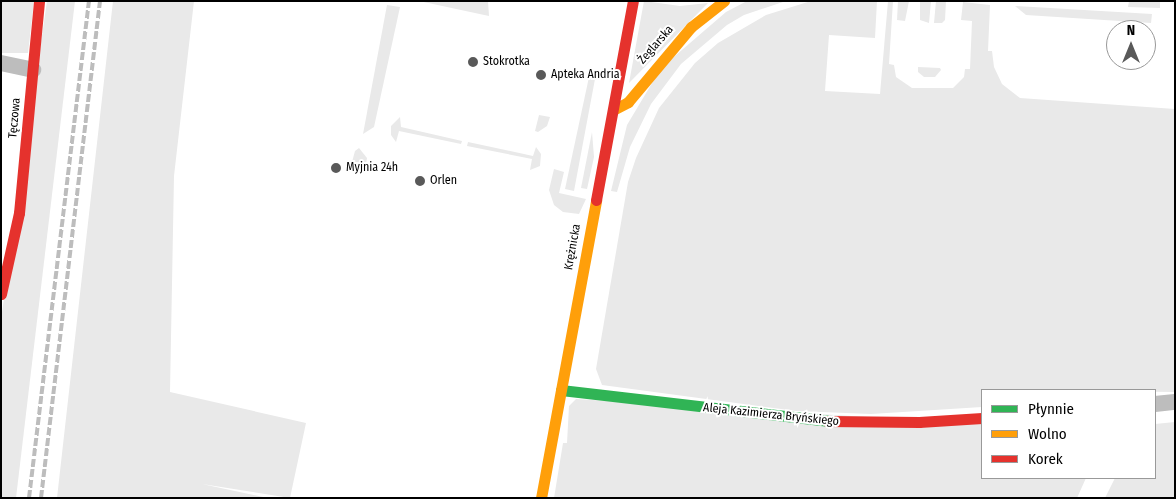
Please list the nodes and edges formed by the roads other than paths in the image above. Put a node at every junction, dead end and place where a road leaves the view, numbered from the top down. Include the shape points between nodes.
1 (39, 1) edge
2 (633, 1) edge
3 (724, 1) edge
4 (1, 63) edge
5 (33, 70) junction
6 (613, 110) junction
7 (1, 294) edge
8 (561, 390) junction
9 (1175, 402) edge
10 (1156, 404) edge
11 (981, 418) edge
12 (541, 498) edge

1 - 5 street, Tęczowa
2 - 6 street, Krężnicka
3 - 6 street, Żeglarska via 691,27 628,102
4 - 5 street
5 - 7 street, Tęczowa via 19,213
6 - 8 street, Krężnicka
8 - 11 street, Aleja Kazimierza Bryńskiego via 806,421 919,422
8 - 12 street, Krężnicka
9 - 10 street

